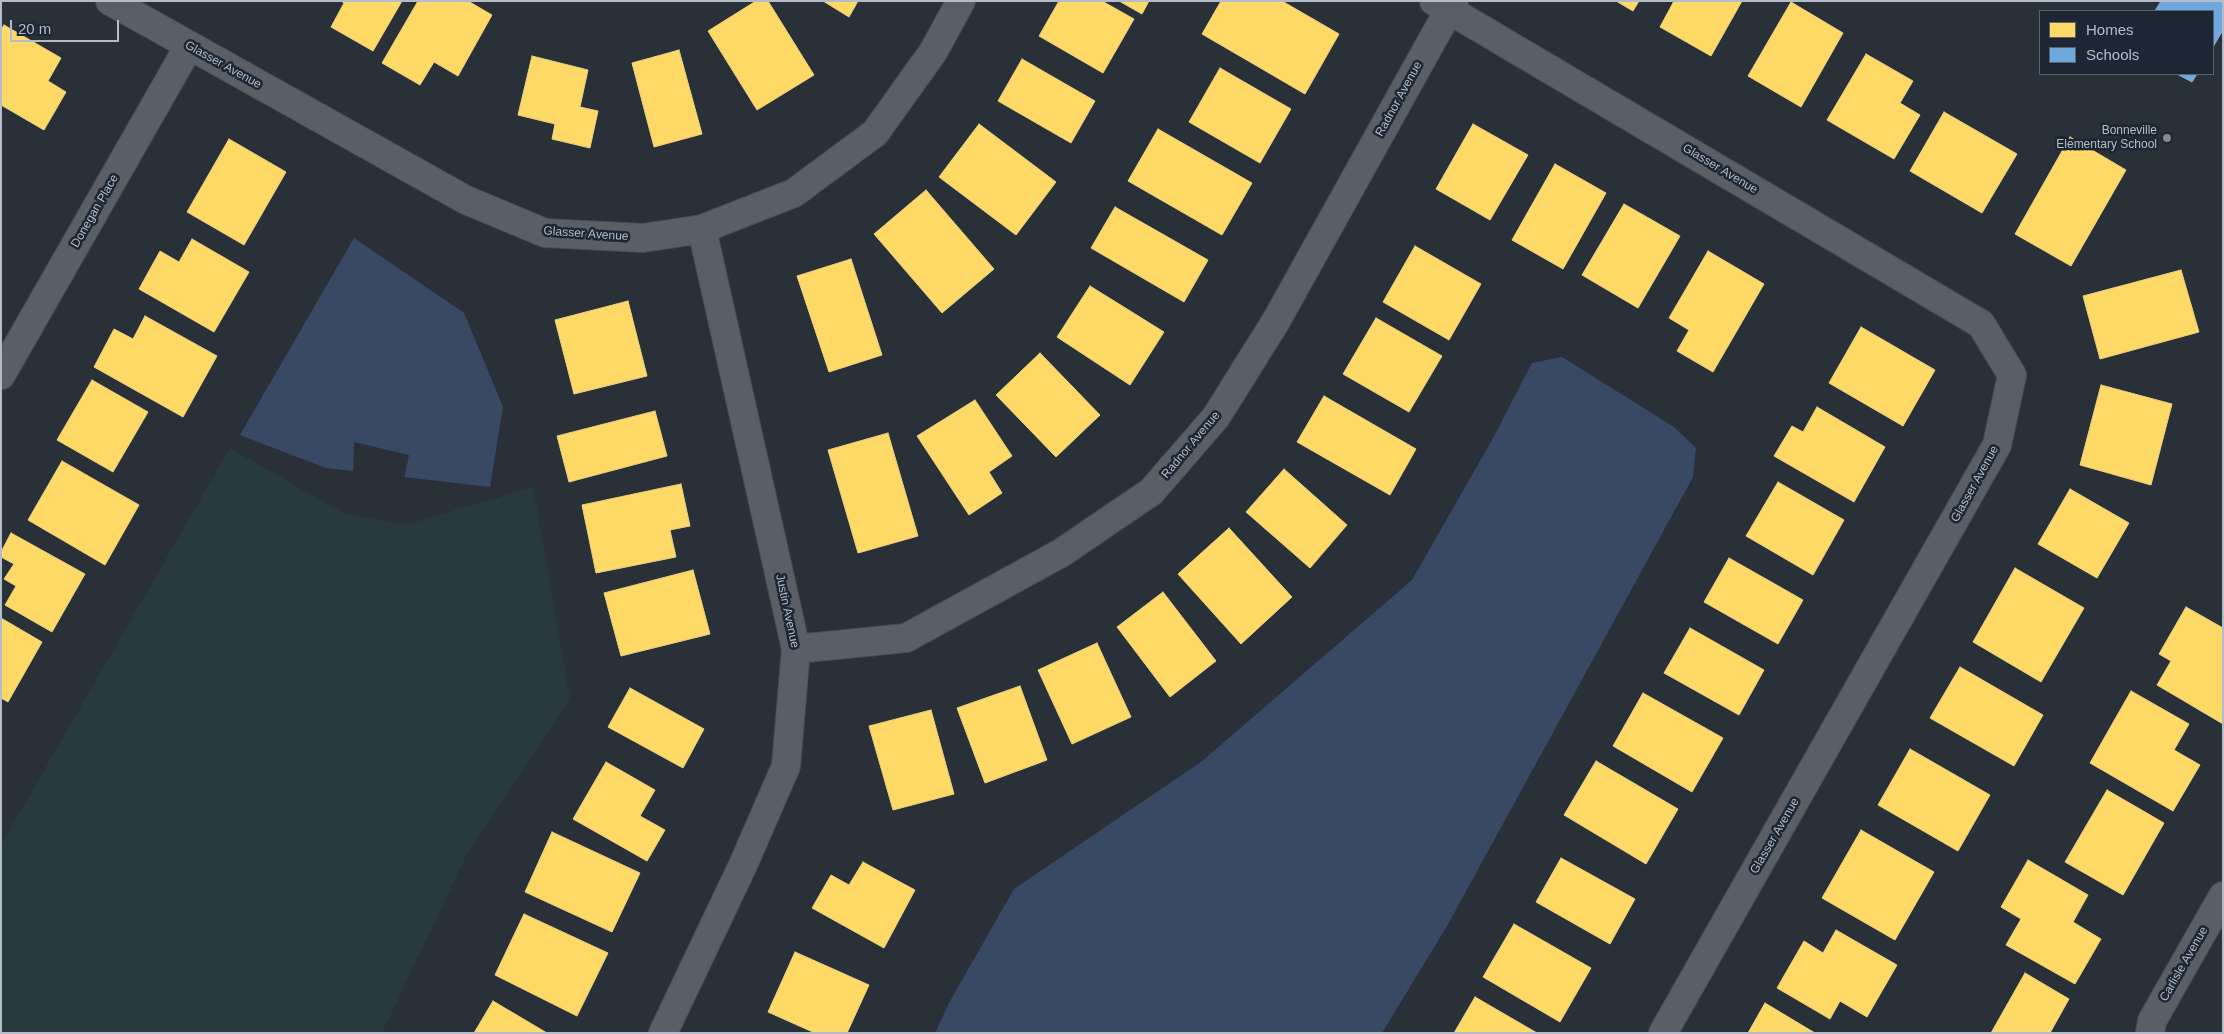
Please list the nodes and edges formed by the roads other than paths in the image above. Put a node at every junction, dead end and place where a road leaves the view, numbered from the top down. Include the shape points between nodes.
1 (110, 1) edge
2 (961, 1) edge
3 (1446, 4) edge
4 (189, 46) junction
5 (702, 229) junction
6 (1, 375) edge
7 (796, 649) junction
8 (2223, 896) edge
9 (663, 1033) edge
10 (1663, 1033) edge
11 (2150, 1033) edge

1 - 4 street, Glasser Avenue
2 - 5 street, Glasser Avenue via 933,52 875,134 794,193
3 - 7 street, Radnor Avenue via 1276,321 1216,417 1152,492 1061,553 906,638
3 - 10 street, Glasser Avenue via 1981,324 2012,374 1998,445
4 - 5 street, Glasser Avenue via 466,200 546,233 643,238
4 - 6 street, Donegan Place
5 - 7 street, Justin Avenue
7 - 9 street, Justin Avenue via 786,766
8 - 11 street, Carlisle Avenue via 2152,1021

